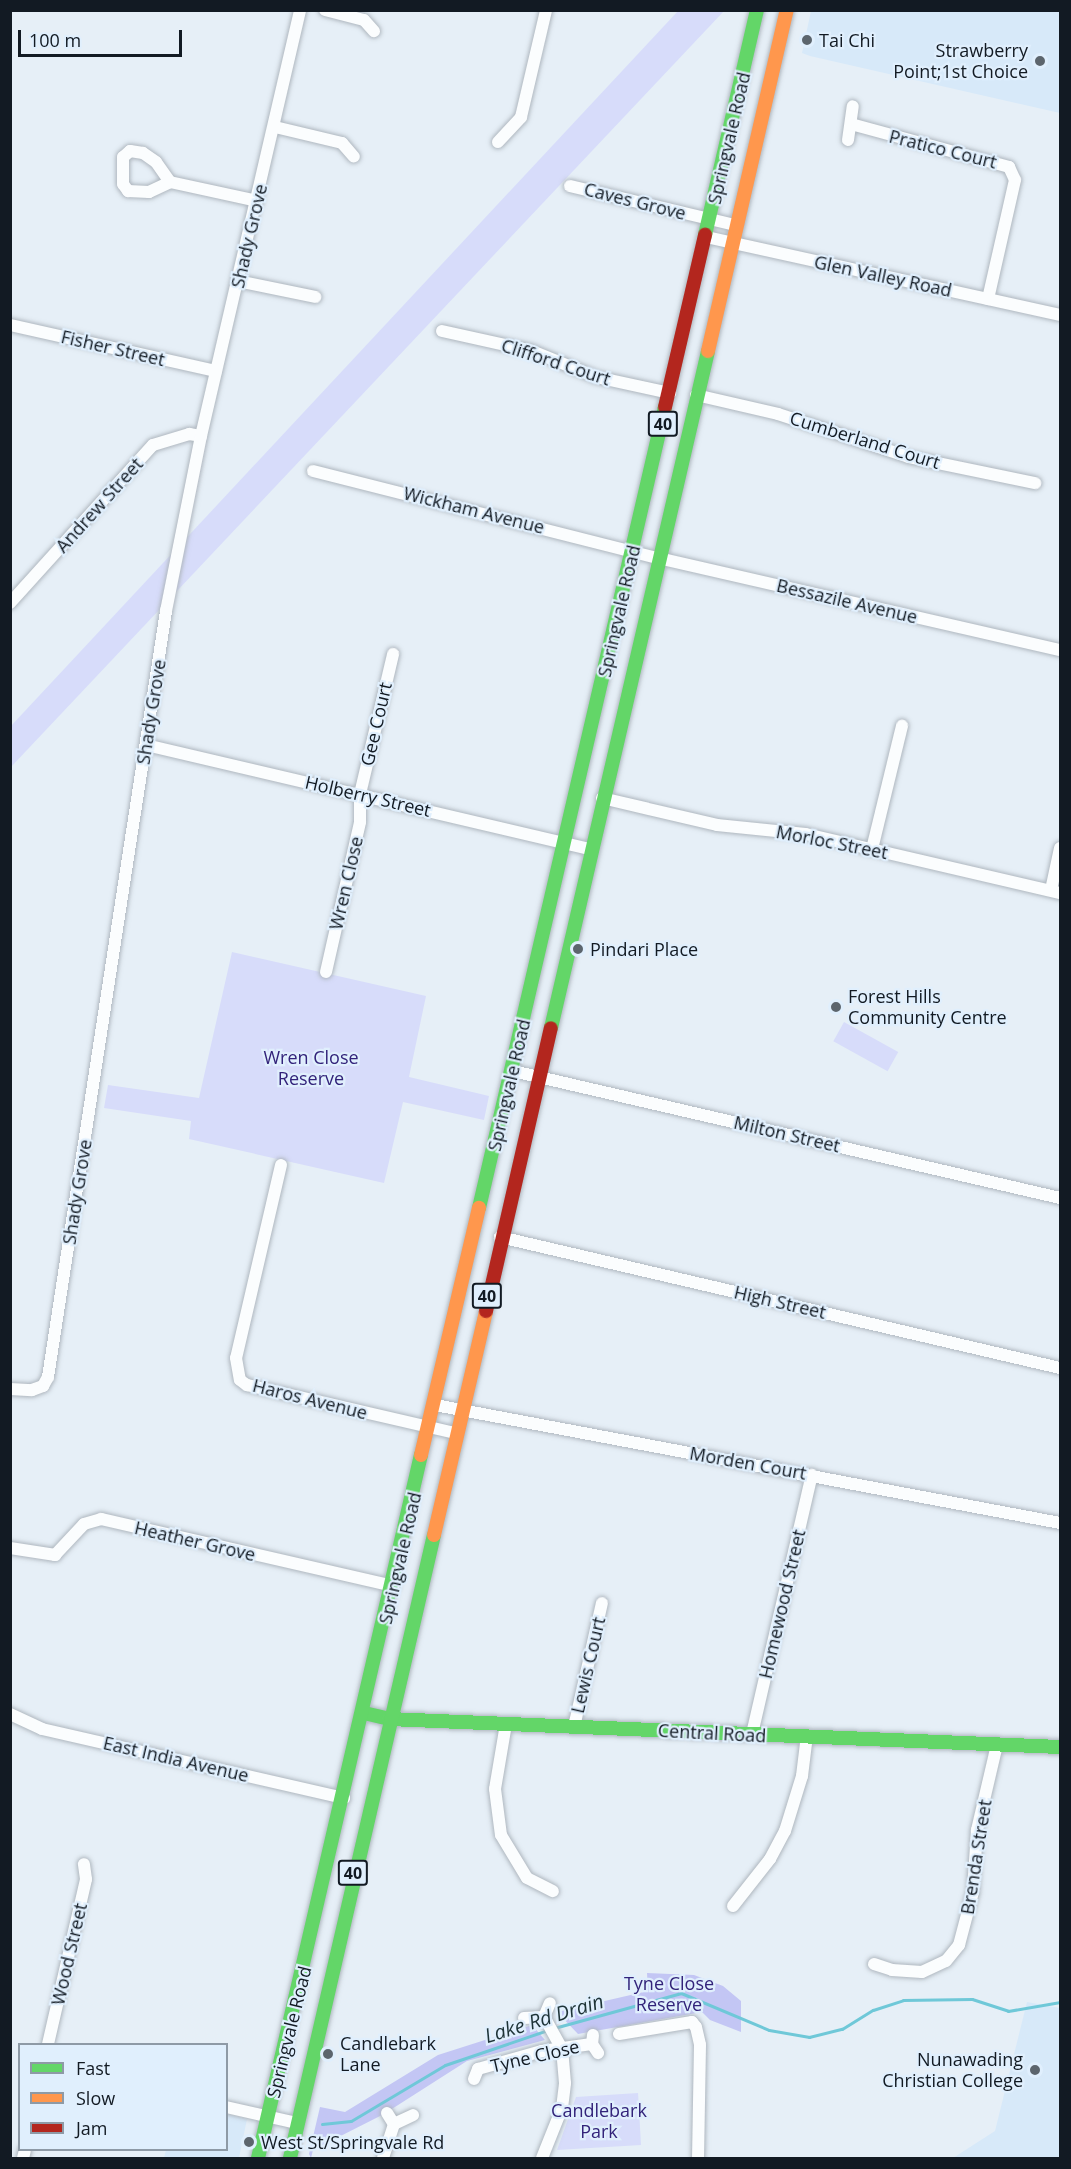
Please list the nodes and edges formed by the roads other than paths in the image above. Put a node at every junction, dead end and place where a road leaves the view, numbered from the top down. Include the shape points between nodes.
1 (325, 10) edge
2 (546, 10) edge
3 (758, 10) edge
4 (787, 10) edge
5 (298, 11) edge
6 (374, 31) dead end
7 (853, 106) dead end
8 (851, 124) junction
9 (275, 127) junction
10 (848, 140) dead end
11 (498, 142) dead end
12 (354, 157) dead end
13 (170, 182) dead end
14 (570, 186) dead end
15 (257, 201) junction
16 (710, 219) junction
17 (735, 225) junction
18 (706, 237) junction
19 (731, 242) junction
20 (238, 281) junction
21 (315, 297) dead end
22 (988, 299) junction
23 (1060, 315) edge
24 (10, 325) edge
25 (442, 331) dead end
26 (216, 371) junction
27 (670, 393) junction
28 (696, 395) junction
29 (201, 436) junction
30 (313, 471) dead end
31 (1035, 483) dead end
32 (634, 549) junction
33 (658, 558) junction
34 (10, 603) edge
35 (1060, 650) edge
36 (393, 654) dead end
37 (902, 726) dead end
38 (146, 745) junction
39 (360, 794) junction
40 (602, 798) junction
41 (566, 843) junction
42 (1060, 848) edge
43 (590, 849) junction
44 (872, 849) junction
45 (1056, 892) edge
46 (326, 972) dead end
47 (513, 1071) junction
48 (538, 1077) junction
49 (281, 1165) dead end
50 (1060, 1198) edge
51 (500, 1237) junction
52 (1060, 1368) edge
53 (10, 1389) edge
54 (435, 1405) junction
55 (460, 1410) junction
56 (430, 1427) junction
57 (455, 1433) junction
58 (812, 1475) junction
59 (1060, 1523) edge
60 (10, 1548) edge
61 (393, 1587) junction
62 (602, 1604) dead end
63 (364, 1713) junction
64 (10, 1714) edge
65 (389, 1719) junction
66 (506, 1724) junction
67 (574, 1727) junction
68 (752, 1734) junction
69 (807, 1737) junction
70 (997, 1744) junction
71 (1060, 1747) edge
72 (344, 1798) junction
73 (84, 1864) dead end
74 (553, 1891) dead end
75 (733, 1906) dead end
76 (874, 1964) dead end
77 (550, 2003) dead end
78 (524, 2018) dead end
79 (549, 2024) junction
80 (619, 2034) dead end
81 (48, 2043) edge
82 (594, 2044) dead end
83 (562, 2049) junction
84 (475, 2071) dead end
85 (228, 2107) edge
86 (387, 2113) dead end
87 (413, 2115) dead end
88 (268, 2116) junction
89 (297, 2123) junction
90 (394, 2124) junction
91 (258, 2158) edge
92 (290, 2158) edge
93 (383, 2158) edge
94 (542, 2158) edge
95 (699, 2158) edge

1 - 6 street via 364,20
2 - 11 street via 521,117
3 - 16 main road, Springvale Road / 40
4 - 17 main road, Springvale Road / 40
5 - 9 street, Shady Grove
7 - 8 street
8 - 10 street
8 - 22 street, Pratico Court via 1009,167 1014,180
9 - 12 street via 342,143
9 - 15 street, Shady Grove
13 - 15 street
14 - 16 street, Caves Grove
15 - 20 street, Shady Grove
16 - 17 street, Caves Grove
16 - 18 main road, Springvale Road / 40
17 - 19 main road, Springvale Road / 40
18 - 19 street, Glen Valley Road
18 - 27 main road, Springvale Road / 40
19 - 22 street, Glen Valley Road
19 - 28 main road, Springvale Road / 40
20 - 21 street
20 - 26 street, Shady Grove
22 - 23 street, Glen Valley Road
24 - 26 street, Fisher Street
25 - 27 street, Clifford Court via 532,351 596,377
26 - 29 street, Shady Grove
27 - 32 main road, Springvale Road / 40
28 - 31 street, Cumberland Court via 778,414 909,457
28 - 33 main road, Springvale Road / 40
29 - 34 street, Andrew Street via 189,434 153,445
29 - 38 street, Shady Grove via 166,611
30 - 32 street, Wickham Avenue
32 - 33 street, Bessazile Avenue
32 - 41 main road, Springvale Road / 40
33 - 35 street, Bessazile Avenue
33 - 40 main road, Springvale Road / 40
36 - 39 street, Gee Court
37 - 44 street
38 - 39 street, Holberry Street
38 - 53 street, Shady Grove via 48,1377 43,1386 32,1390
39 - 41 street, Holberry Street
39 - 46 street, Wren Close via 360,822
40 - 43 main road, Springvale Road / 40
40 - 44 street, Morloc Street via 717,825 806,834
41 - 43 street, Holberry Street
41 - 47 main road, Springvale Road / 40
42 - 45 street
43 - 48 main road, Springvale Road / 40
44 - 45 street, Morloc Street
47 - 48 street, Milton Street
47 - 54 main road, Springvale Road / 40
48 - 50 street, Milton Street
48 - 51 main road, Springvale Road / 40
49 - 56 street, Haros Avenue via 236,1358 240,1380 247,1385
51 - 52 street, High Street
51 - 55 main road, Springvale Road / 40
54 - 55 street, Morden Court
54 - 56 main road, Springvale Road / 40
55 - 57 main road, Springvale Road / 40
55 - 58 street, Morden Court
56 - 57 street, Haros Avenue
56 - 61 main road, Springvale Road / 40
57 - 65 main road, Springvale Road / 40
58 - 59 street, Morden Court
58 - 68 street, Homewood Street
60 - 61 street, Heather Grove via 55,1555 84,1524 101,1520
61 - 63 main road, Springvale Road / 40
62 - 67 street, Lewis Court
63 - 65 main road, Central Road
63 - 72 main road, Springvale Road / 40
64 - 72 street, East India Avenue via 42,1729
65 - 66 main road, Central Road
65 - 89 main road, Springvale Road / 40
66 - 67 main road, Central Road
66 - 74 street via 495,1788 501,1834 527,1878
67 - 68 main road, Central Road
68 - 69 main road, Central Road
69 - 70 main road, Central Road
69 - 75 street via 802,1776 785,1831 770,1859
70 - 71 main road, Central Road
70 - 76 street, Brenda Street via 977,1830 973,1892 959,1946 946,1961 922,1972 892,1971
72 - 88 main road, Springvale Road / 40
73 - 81 street, Wood Street via 86,1879
77 - 79 street
78 - 79 street
79 - 83 street
80 - 95 street via 698,2021
82 - 83 street, Tyne Close
83 - 84 street, Tyne Close
83 - 94 street via 564,2095
85 - 88 street
86 - 90 street
87 - 90 street
88 - 89 street
88 - 91 main road, Springvale Road / 40
89 - 92 main road, Springvale Road / 40
90 - 93 street

